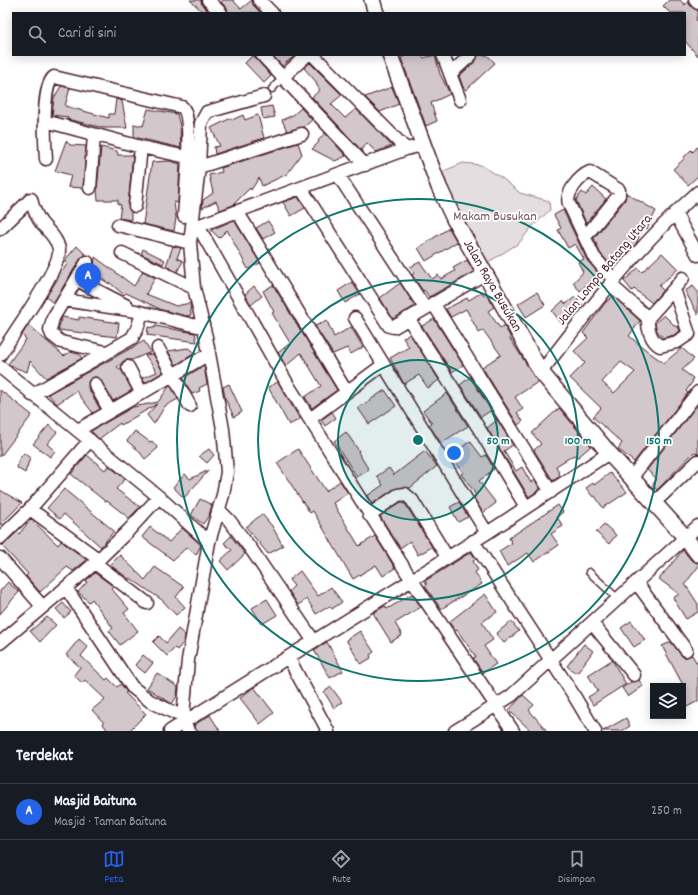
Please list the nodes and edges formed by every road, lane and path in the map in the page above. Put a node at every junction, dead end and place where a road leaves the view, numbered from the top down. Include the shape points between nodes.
1 (208, 0) edge
2 (259, 0) edge
3 (695, 0) edge
4 (698, 3) edge
5 (220, 12) edge
6 (271, 12) edge
7 (263, 56) edge
8 (307, 56) edge
9 (314, 56) edge
10 (393, 56) edge
11 (442, 56) edge
12 (450, 56) edge
13 (470, 56) edge
14 (462, 64) junction
15 (450, 74) junction
16 (283, 77) junction
17 (268, 93) joint
18 (460, 100) dead end
19 (45, 121) junction
20 (302, 134) dead end
21 (94, 135) junction
22 (423, 145) junction
23 (141, 147) junction
24 (406, 149) junction
25 (46, 159) dead end
26 (196, 161) junction
27 (365, 165) junction
28 (338, 176) junction
29 (90, 188) dead end
30 (302, 188) junction
31 (698, 192) edge
32 (135, 206) dead end
33 (237, 211) junction
34 (675, 213) junction
35 (184, 216) dead end
36 (118, 225) dead end
37 (195, 227) junction
38 (0, 229) edge
39 (585, 237) junction
40 (190, 243) junction
41 (122, 253) dead end
42 (698, 255) edge
43 (87, 262) dead end
44 (486, 273) junction
45 (683, 278) dead end
46 (77, 280) junction
47 (612, 282) junction
48 (194, 288) junction
49 (674, 289) junction
50 (64, 300) junction
51 (429, 306) junction
52 (139, 312) junction
53 (355, 318) dead end
54 (408, 318) junction
55 (648, 318) junction
56 (197, 326) dead end
57 (158, 348) dead end
58 (106, 352) junction
59 (0, 355) edge
60 (202, 358) dead end
61 (383, 365) junction
62 (0, 367) edge
63 (128, 367) dead end
64 (541, 372) junction
65 (174, 374) junction
66 (95, 384) dead end
67 (346, 391) junction
68 (141, 392) junction
69 (698, 392) edge
70 (32, 395) junction
71 (190, 406) dead end
72 (110, 411) junction
73 (310, 418) junction
74 (78, 430) junction
75 (90, 440) junction
76 (609, 453) junction
77 (698, 461) edge
78 (632, 477) junction
79 (551, 492) junction
80 (159, 497) junction
81 (655, 502) junction
82 (526, 507) junction
83 (30, 509) junction
84 (219, 510) junction
85 (369, 515) junction
86 (698, 526) edge
87 (487, 533) junction
88 (1, 536) edge
89 (685, 537) junction
90 (473, 541) junction
91 (209, 542) junction
92 (698, 554) edge
93 (448, 557) junction
94 (0, 558) edge
95 (97, 561) junction
96 (588, 572) dead end
97 (411, 579) junction
98 (636, 582) junction
99 (66, 588) junction
100 (617, 598) junction
101 (147, 604) dead end
102 (42, 606) junction
103 (592, 622) junction
104 (313, 640) junction
105 (0, 643) edge
106 (686, 650) dead end
107 (288, 657) junction
108 (550, 661) junction
109 (634, 675) dead end
110 (497, 706) junction
111 (185, 723) edge
112 (170, 731) edge
113 (328, 731) edge
114 (455, 731) edge
115 (513, 731) edge
116 (595, 731) edge

1 - 5 street
2 - 6 street
3 - 4 street
7 - 16 street
8 - 16 street
9 - 24 street
10 - 22 street, Jalan Raya Busukan
11 - 15 street
12 - 14 street
13 - 14 street
14 - 15 street
15 - 18 street
16 - 17 lane
16 - 27 street
17 - 26 street via 204,115
19 - 21 street
19 - 25 street
19 - 26 street via 49,82 54,77 182,106 186,112
20 - 26 street
21 - 23 street
21 - 29 street
22 - 24 street
22 - 44 street, Jalan Raya Busukan via 454,219
23 - 26 street
23 - 32 street
24 - 27 street
26 - 35 street
26 - 37 street
27 - 28 street
28 - 30 street
28 - 51 street
30 - 33 street
30 - 54 street via 387,324 394,327
31 - 34 street, Jalan Lompo Batang Utara
33 - 37 street
33 - 67 street
34 - 42 street
34 - 47 street, Jalan Lompo Batang Utara
36 - 40 street
37 - 40 street
37 - 73 street
38 - 59 street via 31,199 34,211 56,240 59,249 58,259 49,279
39 - 39 street via 569,204 568,196 590,172 618,190 620,195
39 - 47 street via 594,257
40 - 48 street
41 - 48 street
43 - 46 street
44 - 51 street
44 - 64 street, Jalan Raya Busukan
45 - 49 street
46 - 50 street
46 - 52 street
47 - 55 street
47 - 64 street, Jalan Lompo Batang Utara
48 - 84 street via 206,337 227,460 226,483
49 - 55 street
49 - 55 street via 689,334 677,342 660,346 649,330
50 - 52 street
50 - 58 street via 50,325 52,335 61,342
51 - 54 street
51 - 79 street
52 - 56 street
52 - 58 street via 137,329 132,338
53 - 61 street
54 - 82 street
57 - 65 street
58 - 70 street
60 - 65 street
61 - 67 street
61 - 87 street
62 - 70 street
63 - 68 street
64 - 76 street, Jalan Raya Busukan
65 - 68 street
65 - 71 street
66 - 72 street
67 - 73 street
68 - 72 street
69 - 78 street
70 - 74 street
72 - 74 street
73 - 85 street
74 - 75 street
75 - 80 street
75 - 83 street
76 - 78 street, Jalan Raya Busukan
76 - 79 street
77 - 81 street
78 - 81 street, Jalan Raya Busukan
79 - 82 street
80 - 91 street
80 - 95 street
81 - 89 street, Jalan Raya Busukan
82 - 87 street
83 - 88 street
83 - 95 street
84 - 91 street
84 - 104 street via 251,550
85 - 93 street via 398,495 405,494 412,500
85 - 97 street
86 - 89 street
87 - 90 street
89 - 92 street, Jalan Raya Busukan
89 - 98 street
90 - 93 street
90 - 108 street
91 - 111 street via 188,660
93 - 97 street
94 - 102 street
95 - 99 street
95 - 101 street
96 - 100 lane
97 - 104 street
97 - 110 street
98 - 100 street
98 - 106 street
99 - 102 street
99 - 111 street via 132,687
100 - 103 street
102 - 105 street
103 - 108 street
103 - 109 street
104 - 107 street
107 - 111 street
107 - 113 street
108 - 110 street
108 - 116 street
110 - 114 street
110 - 115 street
111 - 112 street

